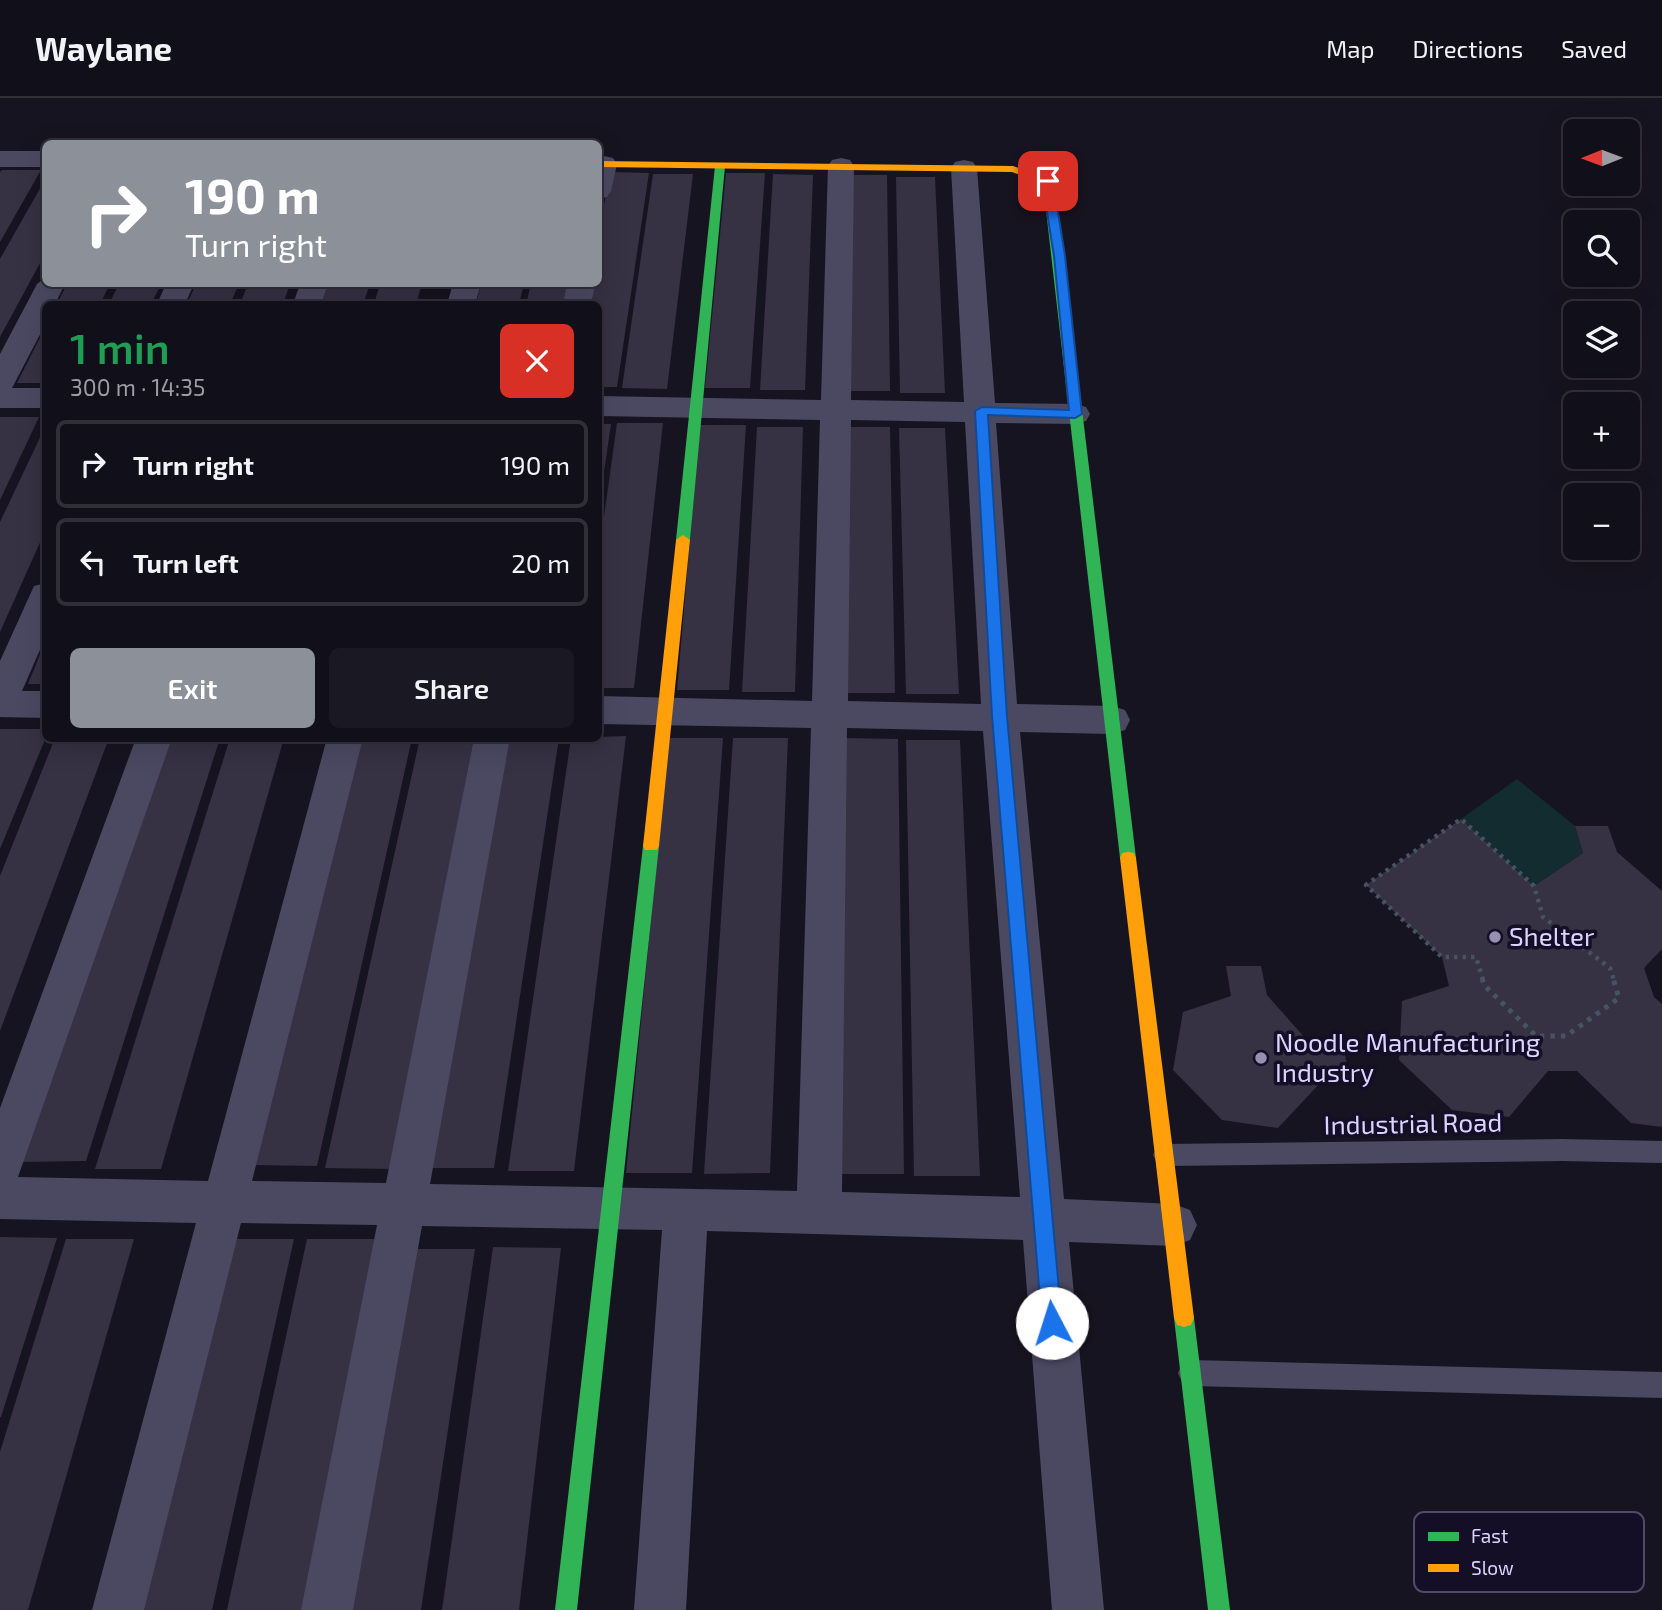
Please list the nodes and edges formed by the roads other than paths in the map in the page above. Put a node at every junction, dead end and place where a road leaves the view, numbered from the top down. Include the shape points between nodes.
1 (0, 159) edge
2 (42, 159) edge
3 (602, 164) edge
4 (720, 166) junction
5 (842, 166) junction
6 (964, 168) junction
7 (42, 301) edge
8 (0, 383) edge
9 (0, 398) edge
10 (42, 398) edge
11 (602, 407) edge
12 (695, 408) junction
13 (836, 409) junction
14 (982, 411) junction
15 (1075, 414) junction
16 (42, 604) edge
17 (0, 702) edge
18 (42, 705) edge
19 (602, 710) edge
20 (666, 711) junction
21 (832, 715) junction
22 (1000, 716) junction
23 (1112, 720) junction
24 (153, 742) edge
25 (344, 742) edge
26 (491, 742) edge
27 (1662, 1152) edge
28 (1165, 1155) junction
29 (0, 1168) edge
30 (0, 1198) edge
31 (224, 1202) junction
32 (405, 1204) junction
33 (611, 1209) junction
34 (686, 1212) junction
35 (819, 1214) junction
36 (1043, 1219) junction
37 (1174, 1225) junction
38 (1191, 1373) junction
39 (1662, 1385) edge
40 (118, 1610) edge
41 (327, 1610) edge
42 (566, 1610) edge
43 (660, 1610) edge
44 (1078, 1610) edge
45 (1219, 1610) edge

1 - 2 street
3 - 4 street
4 - 5 street
4 - 12 street
5 - 6 street
5 - 13 street
6 - 14 street
6 - 15 street via 1013,169 1048,181
7 - 8 street
9 - 10 street
11 - 12 street
12 - 13 street
12 - 20 street
13 - 14 street
13 - 21 street
14 - 15 street
14 - 22 street
15 - 23 street
16 - 17 street
17 - 18 street
19 - 20 street
20 - 21 street
20 - 33 street
21 - 22 street
21 - 35 street
22 - 23 street
22 - 36 street
23 - 28 street
24 - 29 street
25 - 31 street
26 - 32 street
27 - 28 lane, Industrial Road
28 - 37 street
30 - 31 street
31 - 32 street
31 - 40 street
32 - 33 street
32 - 41 street
33 - 34 street
33 - 42 street
34 - 35 street
34 - 43 street
35 - 36 street
36 - 37 street
36 - 44 street
37 - 38 street
38 - 39 lane
38 - 45 street

